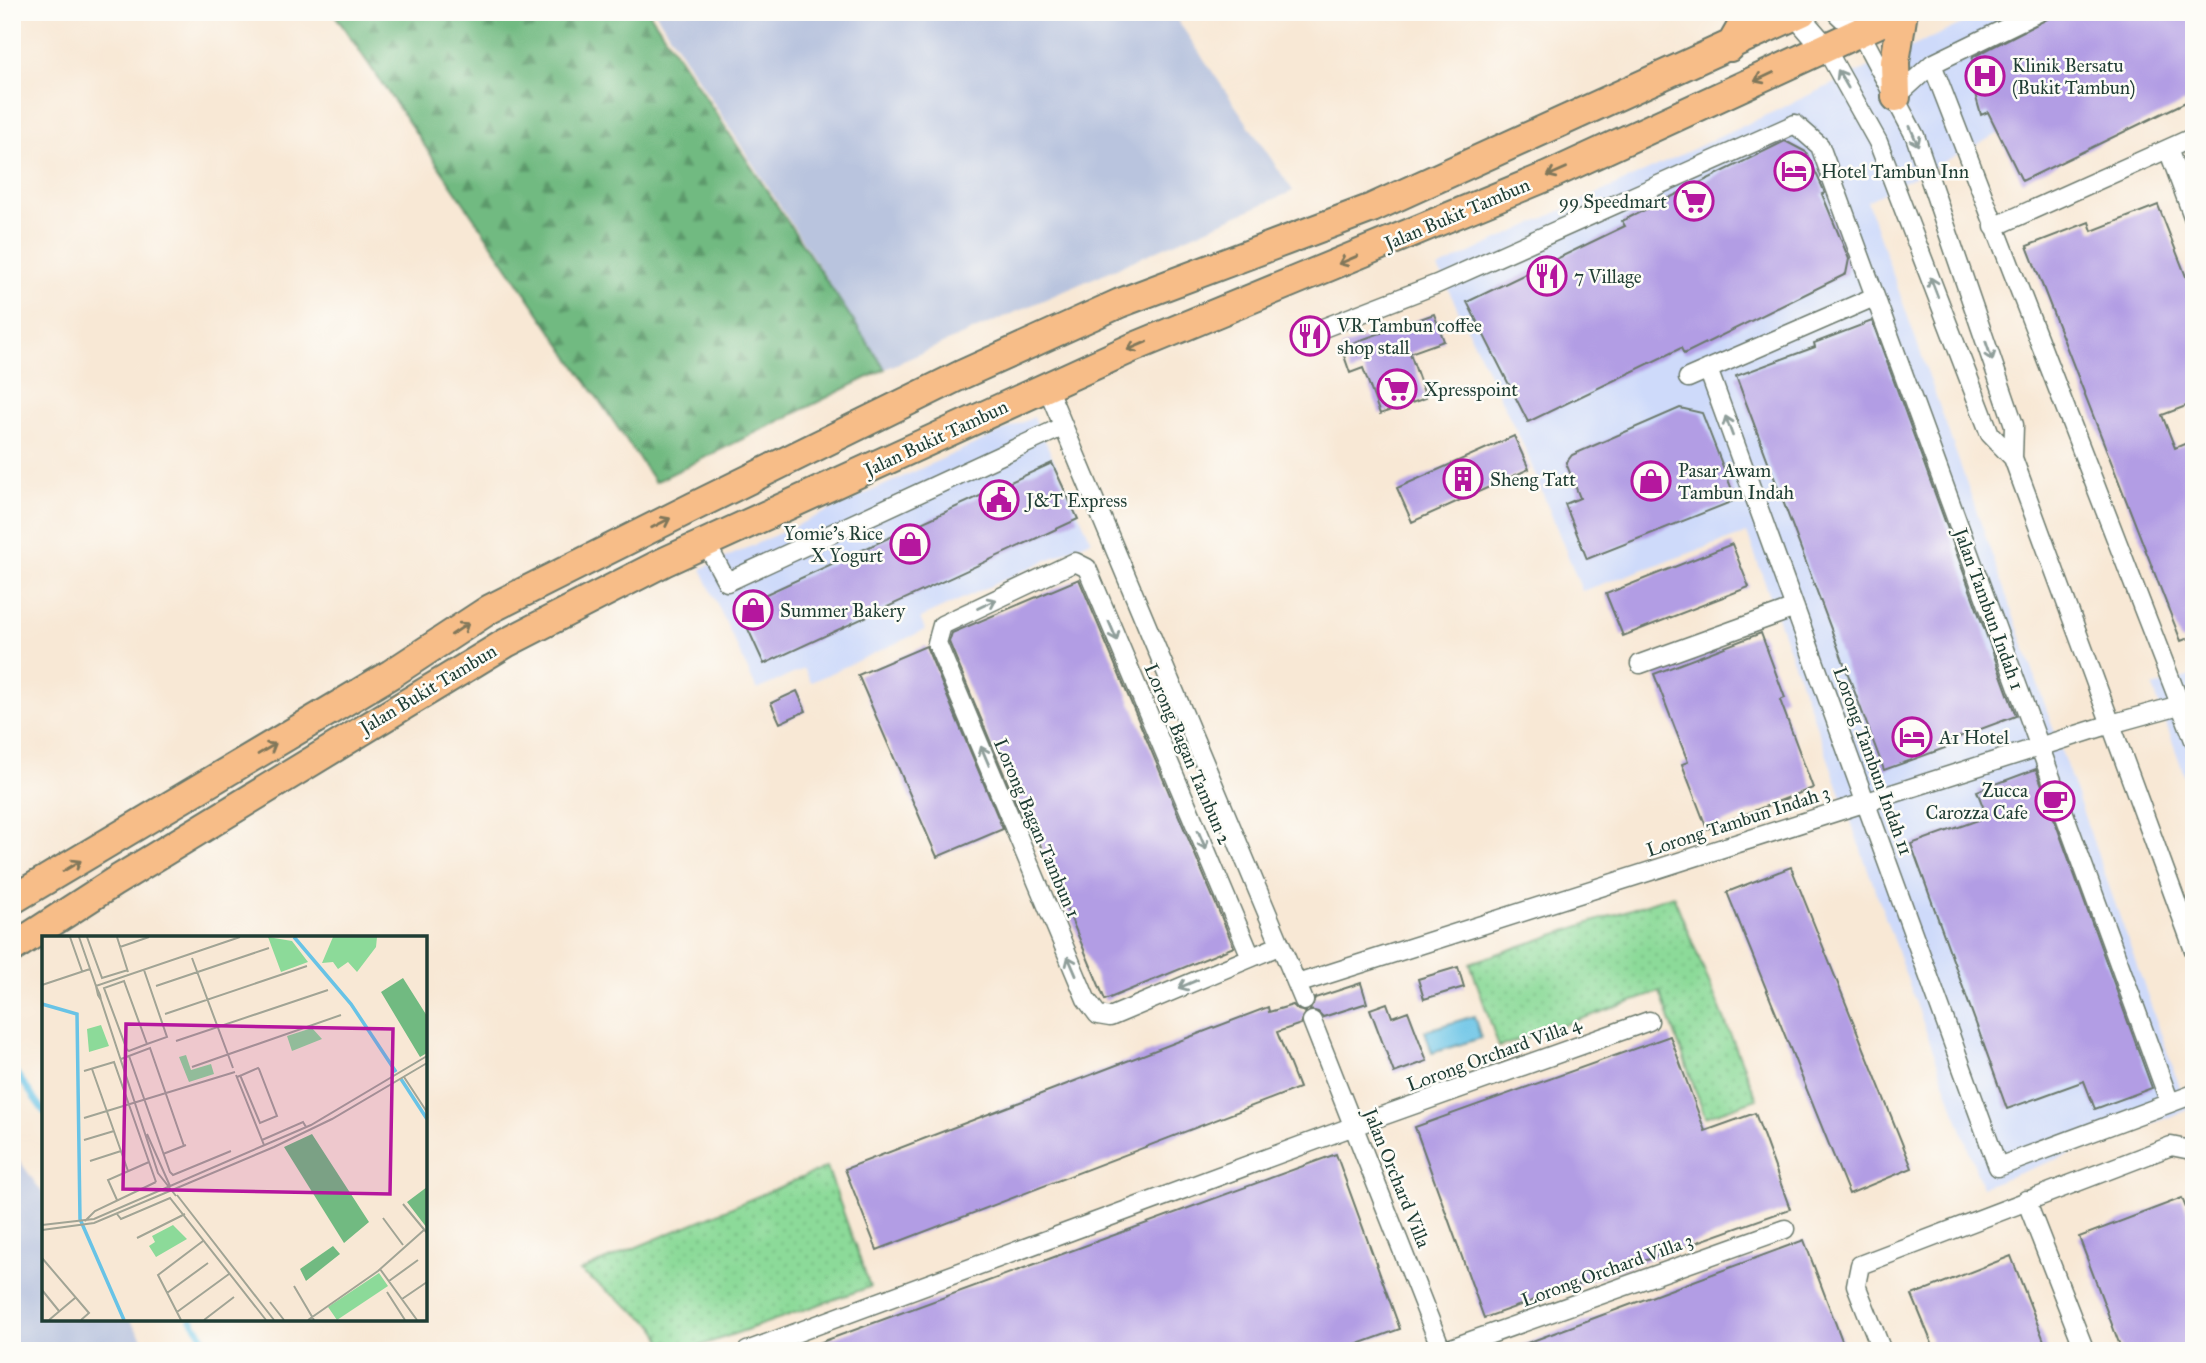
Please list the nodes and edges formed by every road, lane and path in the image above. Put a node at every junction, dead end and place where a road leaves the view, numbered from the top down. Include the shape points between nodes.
1 (1750, 12) edge
2 (1839, 12) edge
3 (1903, 12) edge
4 (2039, 12) edge
5 (1798, 13) edge
6 (1860, 32) junction
7 (1730, 47) junction
8 (1826, 49) junction
9 (1932, 64) junction
10 (1896, 97) junction
11 (2194, 137) edge
12 (2168, 149) junction
13 (2194, 219) edge
14 (1994, 227) junction
15 (1874, 297) junction
16 (1318, 330) dead end
17 (1708, 369) junction
18 (1688, 378) dead end
19 (1046, 387) junction
20 (1062, 427) junction
21 (2013, 458) junction
22 (706, 543) junction
23 (1087, 568) joint
24 (1795, 608) junction
25 (1640, 664) dead end
26 (2188, 703) edge
27 (2111, 724) junction
28 (2194, 740) edge
29 (2039, 747) junction
30 (1865, 802) junction
31 (12, 900) edge
32 (1280, 945) junction
33 (12, 948) edge
34 (2194, 950) edge
35 (1251, 957) junction
36 (1297, 984) junction
37 (1304, 1002) dead end
38 (1312, 1021) dead end
39 (1649, 1021) dead end
40 (2194, 1094) edge
41 (2170, 1103) junction
42 (1354, 1126) junction
43 (2194, 1154) edge
44 (2026, 1200) junction
45 (1785, 1229) dead end
46 (747, 1351) edge
47 (1443, 1351) edge
48 (1882, 1351) edge
49 (2085, 1351) edge

1 - 7 main road
2 - 6 street
3 - 6 main road, Jalan Bukit Tambun
3 - 10 main road via 1895,62
4 - 9 street
5 - 7 main road, Jalan Bukit Tambun
5 - 8 street
6 - 8 main road, Jalan Bukit Tambun
6 - 10 street
31 -> 7 main road, Jalan Bukit Tambun via 391,674 490,609 693,507 961,375 1120,303 1372,208
8 -> 19 main road, Jalan Bukit Tambun via 1548,176
21 -> 8 street via 1990,434 1878,142
9 - 10 street
9 - 14 street
10 -> 21 street via 1915,136 2014,425
11 - 12 street
12 - 13 street
12 - 14 street
14 - 26 street
15 - 16 street, Jalan Tambun Indah 1 via 1820,146 1795,124 1437,284
15 - 17 street
15 - 29 street, Jalan Tambun Indah 1
17 - 18 street
24 -> 17 street, Lorong Tambun Indah 11
19 - 20 street
19 - 22 main road, Jalan Bukit Tambun
20 - 22 street via 727,582
20 - 32 street
21 - 27 street
22 - 33 main road, Jalan Bukit Tambun via 506,643
23 -> 35 street, Lorong Bagan Tambun 2
35 -> 23 street, Lorong Bagan Tambun 1 via 1110,1017 1098,1015 1086,999 937,643 942,625 1075,562
24 - 25 street
24 - 30 street, Lorong Tambun Indah 11
26 - 27 street, Lorong Tambun Indah 3
26 - 28 street
27 - 29 street, Lorong Tambun Indah 3
27 - 34 street
29 - 30 street, Lorong Tambun Indah 3
29 - 41 street, Jalan Tambun Indah 1
30 - 36 street, Lorong Tambun Indah 3
30 - 41 street, Lorong Tambun Indah 11 via 1998,1167
32 - 35 street
32 - 36 street
36 - 37 street
38 - 42 street, Jalan Orchard Villa
39 - 42 street, Lorong Orchard Villa 4
40 - 41 street
42 - 46 street, Lorong Orchard Villa 4
42 - 47 street, Jalan Orchard Villa
43 - 44 street via 2171,1146
44 - 48 street via 1860,1265 1856,1285
44 - 49 street
45 - 47 street, Lorong Orchard Villa 3

